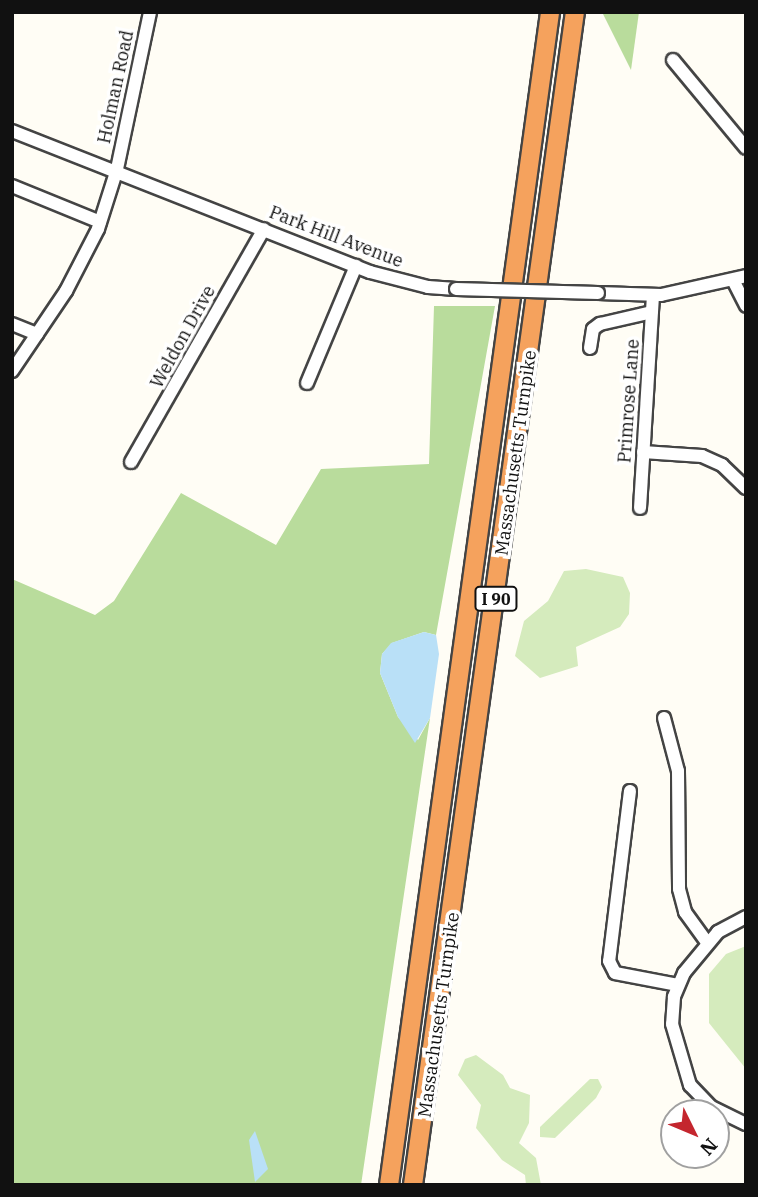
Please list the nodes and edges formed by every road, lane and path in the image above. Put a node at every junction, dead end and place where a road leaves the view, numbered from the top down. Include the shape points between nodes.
1 (150, 12) edge
2 (550, 12) edge
3 (575, 12) edge
4 (673, 60) dead end
5 (12, 131) edge
6 (740, 131) edge
7 (746, 148) edge
8 (117, 169) junction
9 (12, 186) edge
10 (100, 222) junction
11 (264, 229) junction
12 (356, 266) junction
13 (746, 276) edge
14 (733, 280) junction
15 (653, 295) junction
16 (746, 306) edge
17 (652, 312) junction
18 (12, 324) edge
19 (37, 334) junction
20 (590, 348) dead end
21 (12, 371) edge
22 (307, 383) dead end
23 (643, 453) junction
24 (131, 462) dead end
25 (746, 488) edge
26 (640, 508) dead end
27 (664, 718) dead end
28 (630, 791) dead end
29 (746, 917) edge
30 (707, 942) junction
31 (678, 985) junction
32 (746, 1124) edge
33 (388, 1185) edge
34 (413, 1185) edge

1 - 8 street, Holman Road
2 - 33 highway, Massachusetts Turnpike / I 90
3 - 34 highway, Massachusetts Turnpike / I 90
4 - 6 street
5 - 8 street, Park Hill Avenue
6 - 7 street
8 - 10 street, Holman Road
8 - 11 street, Park Hill Avenue
9 - 10 street
10 - 19 street, Holman Road via 66,291
11 - 12 street, Park Hill Avenue
11 - 24 street, Weldon Drive
12 - 15 street, Park Hill Avenue, bridge via 396,280 456,289
12 - 22 street
13 - 14 street, Park Hill Avenue
14 - 15 street, Park Hill Avenue
14 - 16 street
15 - 17 street, Primrose Lane
17 - 20 street via 600,324 593,329
17 - 23 street, Primrose Lane
18 - 19 street
19 - 21 street, Holman Road
23 - 25 street via 702,456 722,465
23 - 26 street, Primrose Lane
27 - 30 street via 678,771 679,889 685,912
28 - 31 street via 609,961 615,973
29 - 30 street
30 - 31 street
31 - 32 street via 672,1024 683,1073 711,1107

